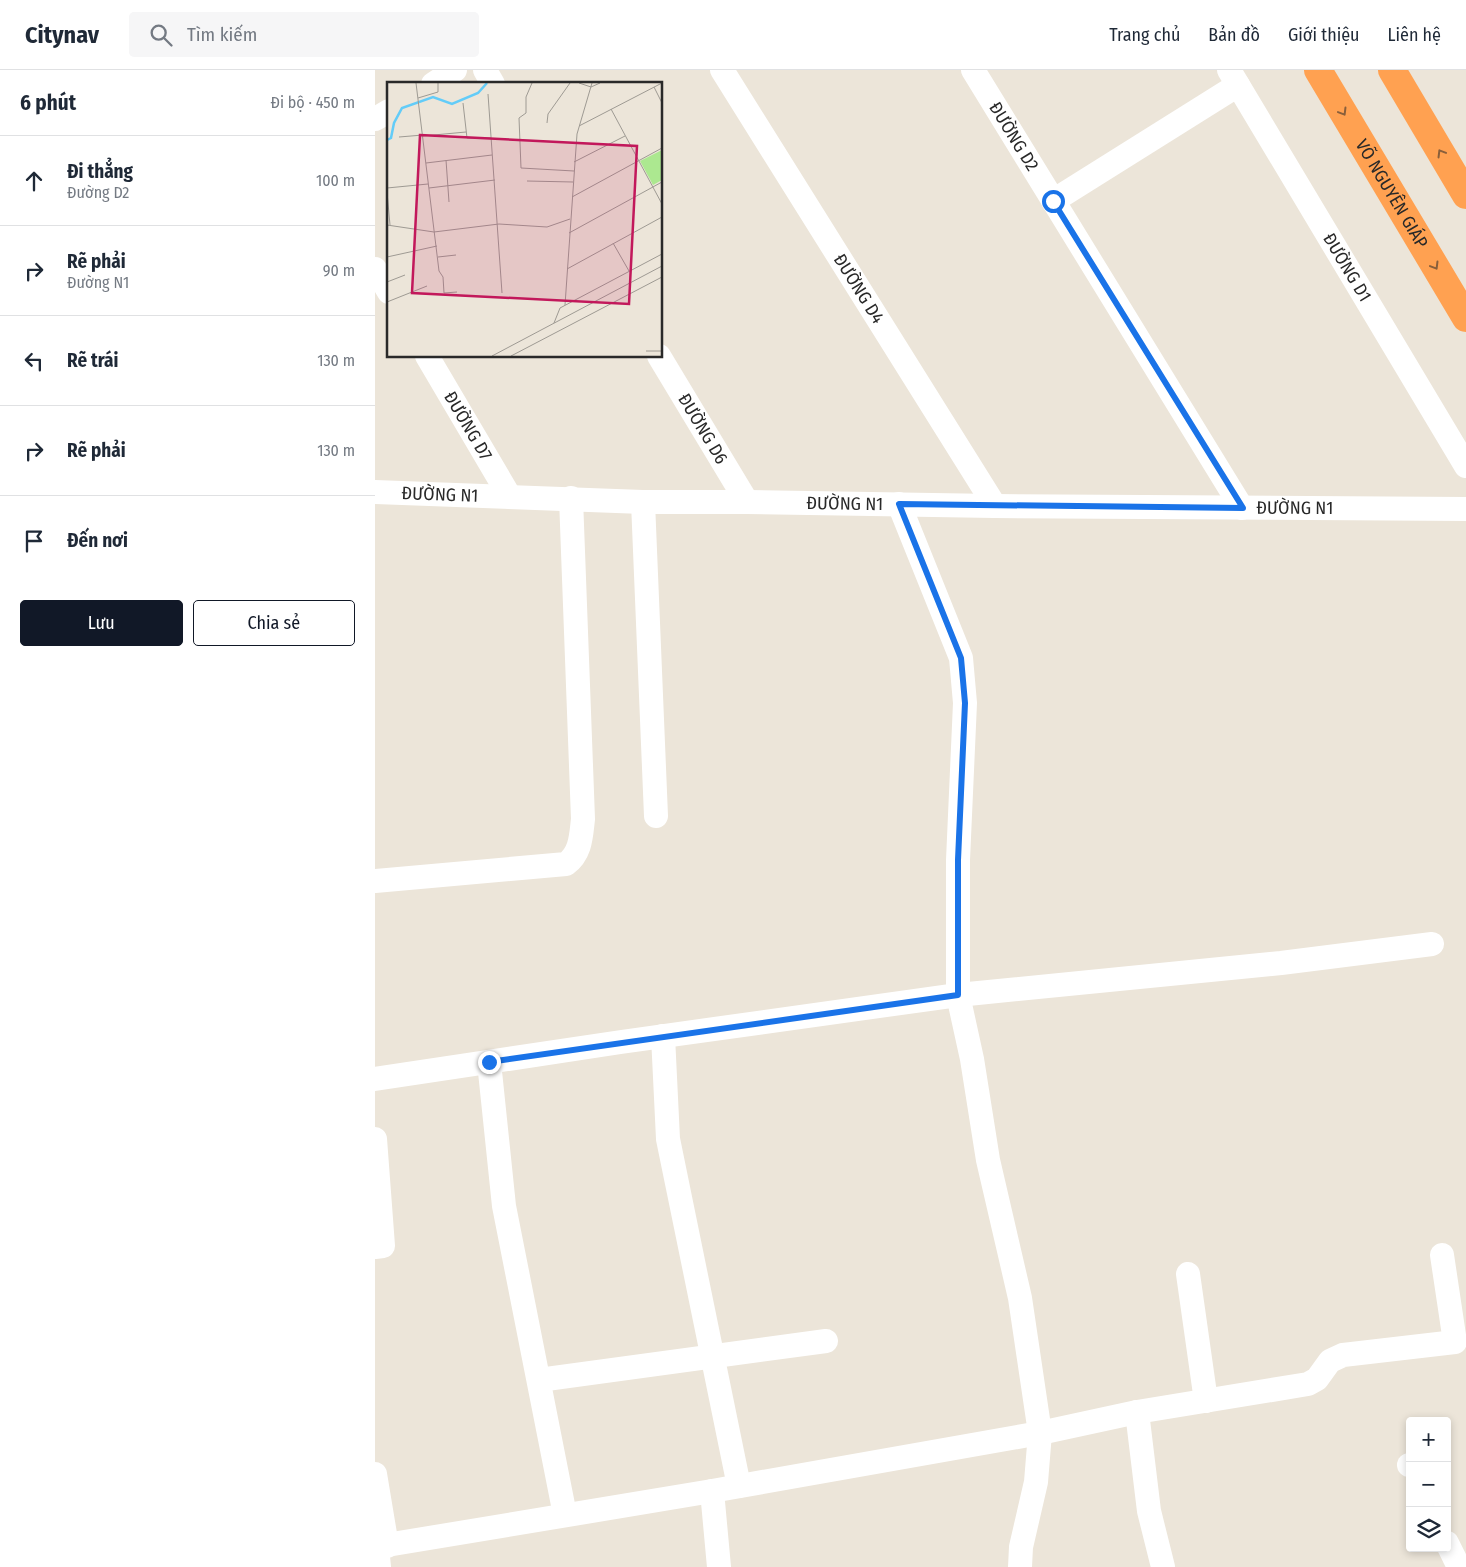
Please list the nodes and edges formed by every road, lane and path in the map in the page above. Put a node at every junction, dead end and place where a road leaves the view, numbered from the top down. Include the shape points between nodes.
1 (455, 70) edge
2 (485, 70) edge
3 (722, 70) edge
4 (973, 70) edge
5 (1318, 70) edge
6 (1391, 70) edge
7 (1233, 78) edge
8 (436, 82) edge
9 (492, 82) edge
10 (387, 112) edge
11 (375, 119) edge
12 (1466, 195) edge
13 (1053, 201) junction
14 (375, 269) edge
15 (387, 289) edge
16 (1466, 318) edge
17 (428, 358) edge
18 (660, 358) edge
19 (1466, 466) edge
20 (375, 492) edge
21 (509, 497) junction
22 (571, 498) junction
23 (643, 502) junction
24 (747, 502) junction
25 (899, 504) junction
26 (995, 506) junction
27 (1243, 508) junction
28 (1466, 508) edge
29 (656, 816) dead end
30 (375, 881) edge
31 (1432, 944) dead end
32 (958, 995) junction
33 (663, 1036) junction
34 (489, 1062) junction
35 (375, 1079) edge
36 (375, 1139) edge
37 (375, 1247) edge
38 (1443, 1255) dead end
39 (1189, 1274) dead end
40 (826, 1340) dead end
41 (712, 1356) junction
42 (539, 1380) junction
43 (1206, 1401) junction
44 (1137, 1412) junction
45 (1040, 1433) junction
46 (375, 1474) edge
47 (739, 1486) junction
48 (712, 1490) junction
49 (565, 1515) junction
50 (1451, 1551) edge
51 (379, 1552) edge
52 (719, 1567) edge
53 (1020, 1567) edge
54 (1163, 1567) edge
55 (1459, 1567) edge

1 - 8 street
2 - 9 street
3 - 26 street, ĐƯỜNG D4
4 - 13 street, ĐƯỜNG D2
5 -> 16 highway, VÕ NGUYÊN GIÁP
12 -> 6 highway
7 - 13 street
7 - 19 street, ĐƯỜNG D1
10 - 11 street
13 - 27 street, ĐƯỜNG D2
14 - 15 street
17 - 21 street, ĐƯỜNG D7
18 - 24 street, ĐƯỜNG D6
20 - 21 street, ĐƯỜNG N1
21 - 22 street, ĐƯỜNG N1
22 - 23 street, ĐƯỜNG N1
22 - 30 street via 583,819 574,858 566,864
23 - 24 street, ĐƯỜNG N1
23 - 29 street
24 - 25 street, ĐƯỜNG N1
25 - 26 street, ĐƯỜNG N1
25 - 32 street via 961,658 965,703 958,860
26 - 27 street, ĐƯỜNG N1
27 - 28 street, ĐƯỜNG N1
31 - 32 street via 1281,963
32 - 33 street
32 - 45 street via 988,1160 1020,1298
33 - 34 street
33 - 41 street via 668,1139
34 - 35 street
34 - 42 street via 504,1206
36 - 37 street via 383,1246
38 - 43 street via 1455,1342 1343,1355 1329,1361 1317,1379 1308,1384
39 - 43 street
40 - 41 street
41 - 42 street
41 - 47 street
42 - 49 street
43 - 44 street
44 - 45 street
44 - 54 street via 1149,1511
45 - 47 street
45 - 53 street via 1036,1482 1021,1547
46 - 51 street
47 - 48 street
48 - 49 street
48 - 52 street
49 - 51 street
50 - 55 street

